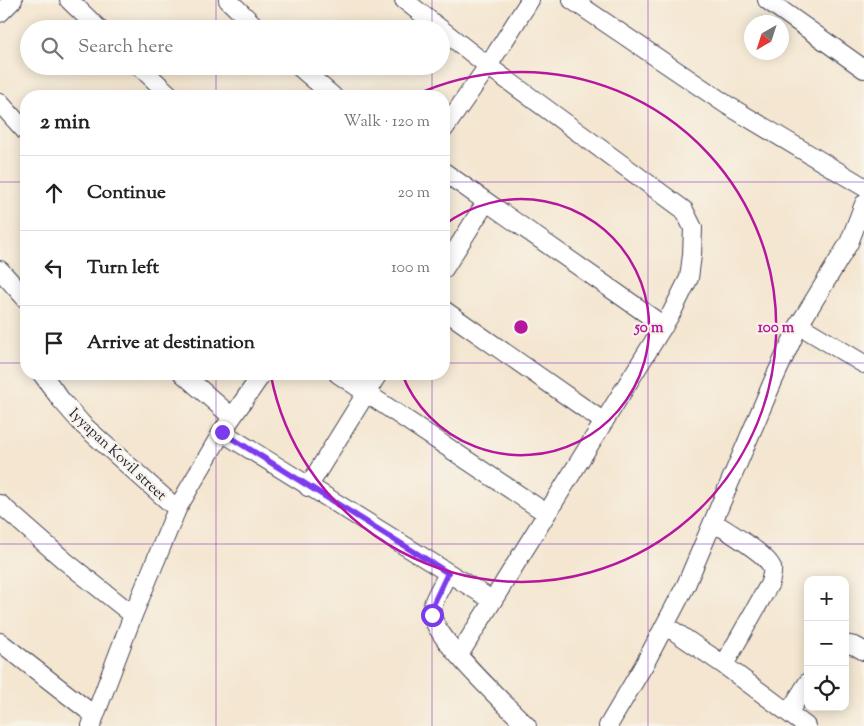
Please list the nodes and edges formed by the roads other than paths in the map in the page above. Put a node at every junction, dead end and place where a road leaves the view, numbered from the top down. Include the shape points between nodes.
1 (14, 0) edge
2 (69, 0) edge
3 (228, 0) edge
4 (404, 0) edge
5 (530, 0) edge
6 (572, 0) edge
7 (767, 0) edge
8 (0, 13) edge
9 (90, 20) edge
10 (249, 20) edge
11 (430, 20) edge
12 (450, 36) edge
13 (488, 66) junction
14 (864, 70) edge
15 (149, 75) edge
16 (308, 75) edge
17 (165, 90) edge
18 (326, 90) edge
19 (0, 103) edge
20 (450, 120) edge
21 (20, 125) edge
22 (450, 176) edge
23 (864, 187) edge
24 (486, 202) junction
25 (863, 209) edge
26 (450, 259) edge
27 (0, 270) edge
28 (20, 292) edge
29 (450, 314) edge
30 (799, 324) junction
31 (664, 326) junction
32 (864, 364) edge
33 (46, 380) edge
34 (190, 380) edge
35 (258, 380) edge
36 (347, 380) edge
37 (374, 380) edge
38 (366, 393) junction
39 (232, 417) junction
40 (604, 422) junction
41 (222, 432) junction
42 (308, 486) junction
43 (0, 504) edge
44 (177, 509) junction
45 (546, 513) junction
46 (713, 522) junction
47 (448, 573) junction
48 (492, 600) junction
49 (133, 616) junction
50 (665, 625) junction
51 (0, 642) edge
52 (849, 645) edge
53 (864, 651) edge
54 (458, 655) junction
55 (724, 665) junction
56 (804, 688) edge
57 (789, 712) junction
58 (93, 721) edge
59 (528, 726) edge
60 (608, 726) edge
61 (806, 726) edge

1 - 8 street
2 - 9 street
3 - 10 street
4 - 11 street
5 - 13 street
6 - 23 street via 727,105
7 - 14 street
12 - 13 street
13 - 20 street
13 - 31 street via 684,210 693,228 689,278
15 - 17 street
16 - 18 street
19 - 21 street
22 - 24 street
24 - 26 street
24 - 31 street
25 - 30 street via 849,243
27 - 28 street
29 - 40 street
30 - 32 street
30 - 46 street
31 - 40 street
33 - 44 street, Iyyapan Kovil street via 82,426
34 - 39 street
35 - 39 street
36 - 38 street
37 - 38 street
38 - 42 street
38 - 45 street
39 - 41 street
40 - 45 street
41 - 42 street
41 - 44 street
42 - 47 street
43 - 49 street
44 - 49 street
45 - 48 street
46 - 50 street
46 - 55 street via 765,558 772,567 770,583
47 - 48 street
47 - 54 street via 432,607 432,615 437,628
48 - 54 street
49 - 58 street
50 - 55 street
50 - 60 street
51 - 58 street
52 - 53 street
54 - 59 street
55 - 57 street
56 - 57 street
57 - 61 street

